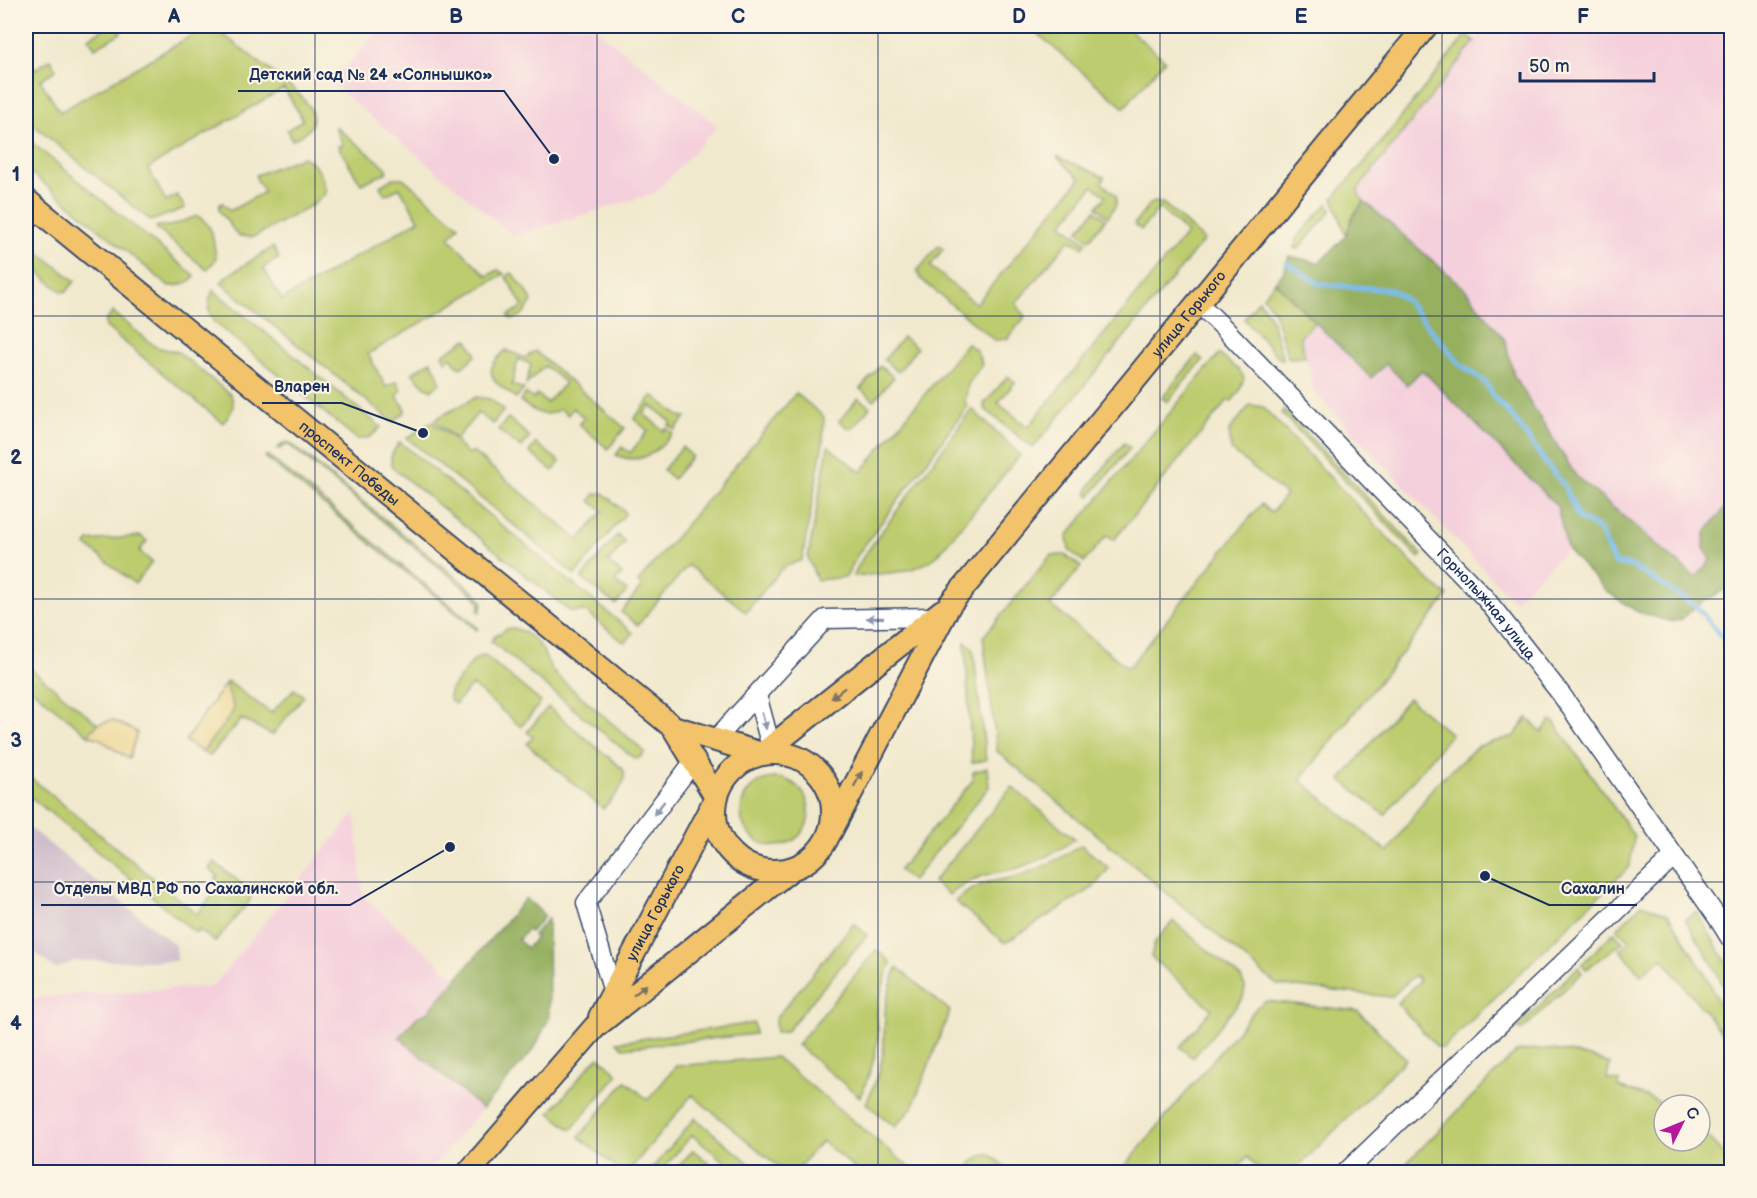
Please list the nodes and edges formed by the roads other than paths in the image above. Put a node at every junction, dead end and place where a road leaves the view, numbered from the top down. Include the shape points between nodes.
1 (1426, 26) edge
2 (26, 200) edge
3 (1198, 303) junction
4 (942, 611) junction
5 (757, 695) junction
6 (673, 727) junction
7 (716, 740) junction
8 (767, 750) junction
9 (694, 761) junction
10 (716, 797) junction
11 (831, 831) junction
12 (1674, 856) junction
13 (790, 870) junction
14 (1731, 941) edge
15 (613, 992) junction
16 (595, 1027) junction
17 (469, 1173) edge
18 (1346, 1173) edge

1 - 3 main road, улица Горького
2 - 6 main road, проспект Победы
3 - 4 main road, улица Горького
3 - 12 street, Горнолыжная улица via 1485,598 1561,694
4 -> 5 street via 825,620
4 -> 8 main road, улица Горького
11 -> 4 main road, улица Горького
5 - 7 street
5 -> 8 street
6 - 7 main road, проспект Победы
6 - 9 main road, проспект Победы
7 - 8 main road, проспект Победы
8 - 10 main road via 733,769
8 - 11 main road via 803,760 819,773 830,791 834,811
9 - 10 main road, проспект Победы
9 -> 15 street via 586,903
10 - 13 main road via 718,833 739,861 764,871
10 - 15 main road, улица Горького
11 - 13 main road via 808,862
12 - 14 street, Горнолыжная улица
12 - 18 street
16 -> 13 main road, улица Горького
15 - 16 main road, улица Горького
16 - 17 main road, улица Горького

